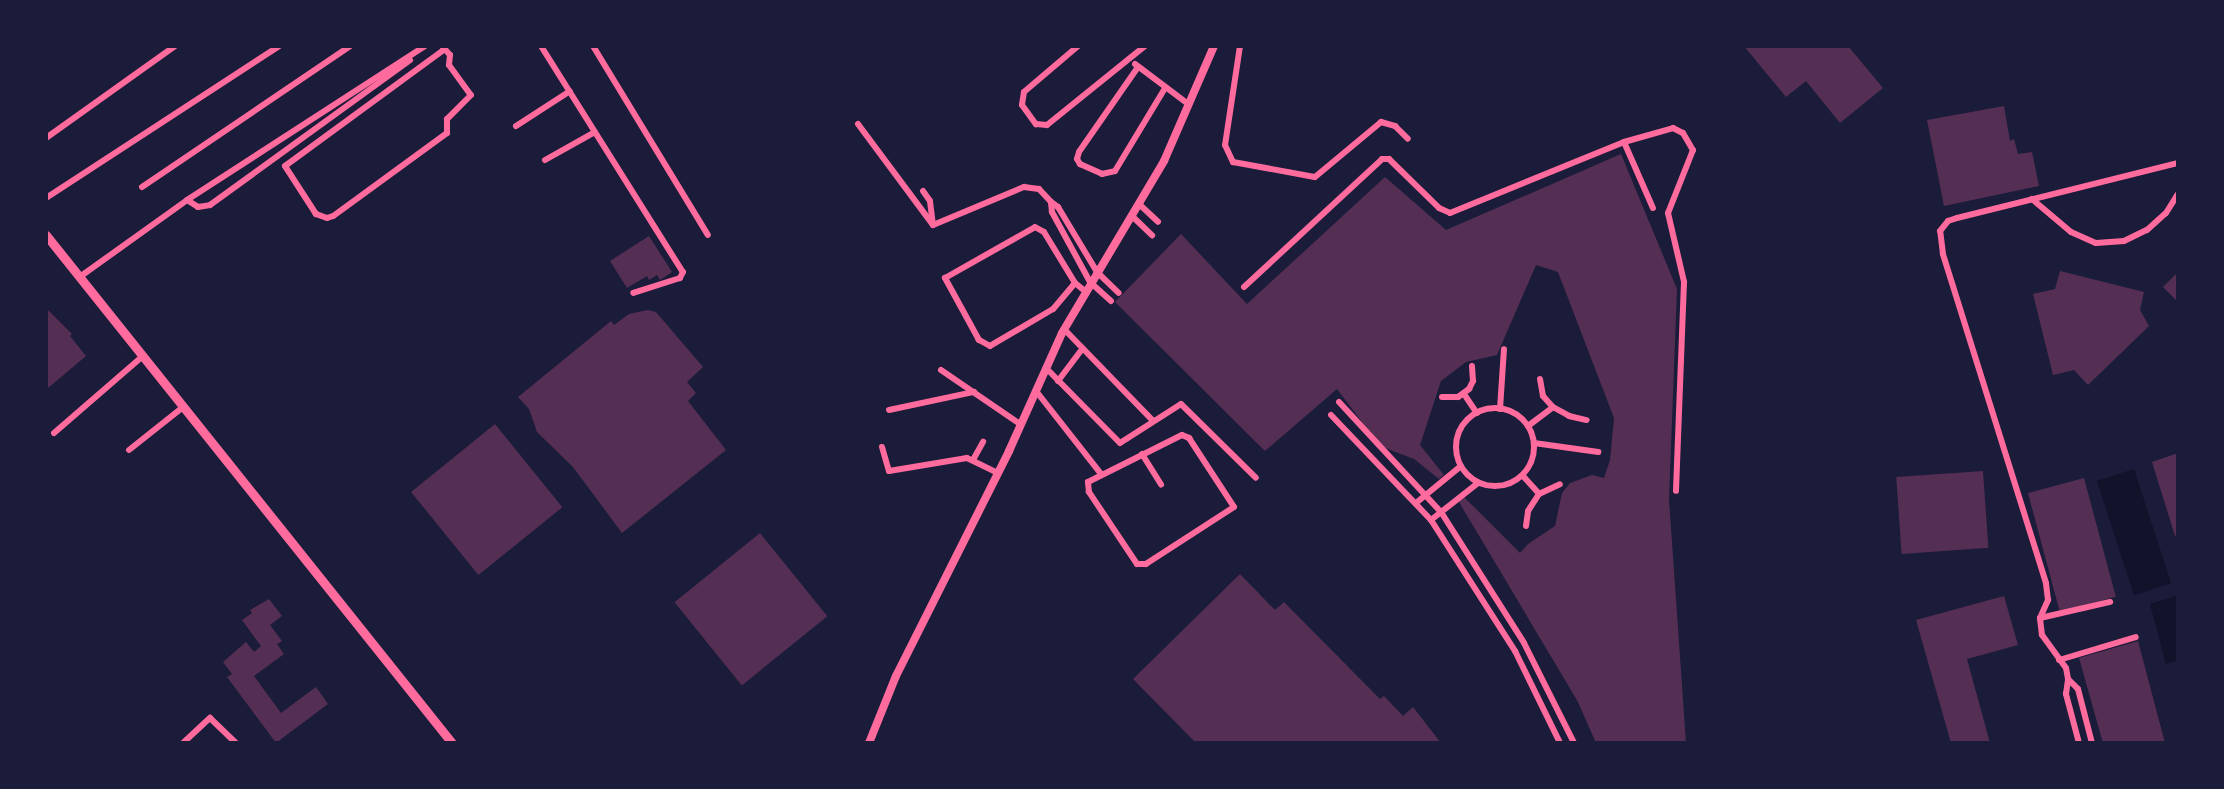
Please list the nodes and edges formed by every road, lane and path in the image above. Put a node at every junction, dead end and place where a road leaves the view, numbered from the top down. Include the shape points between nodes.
1 (175, 46) edge
2 (279, 46) edge
3 (350, 46) edge
4 (427, 46) edge
5 (541, 46) edge
6 (593, 46) edge
7 (1078, 46) edge
8 (1145, 46) edge
9 (1214, 46) edge
10 (1240, 46) edge
11 (444, 48) edge
12 (1130, 59) junction
13 (1138, 67) junction
14 (1165, 88) junction
15 (570, 91) junction
16 (1188, 104) junction
17 (858, 124) dead end
18 (516, 126) dead end
19 (595, 132) junction
20 (46, 138) edge
21 (1408, 139) dead end
22 (1624, 142) junction
23 (545, 160) dead end
24 (2178, 163) edge
25 (142, 187) dead end
26 (923, 191) dead end
27 (2178, 194) edge
28 (46, 198) edge
29 (2032, 199) junction
30 (187, 200) junction
31 (1051, 202) junction
32 (1139, 204) junction
33 (1653, 208) dead end
34 (1132, 216) junction
35 (1158, 222) dead end
36 (933, 225) junction
37 (46, 235) edge
38 (708, 235) dead end
39 (1152, 235) dead end
40 (1097, 272) junction
41 (81, 276) junction
42 (1075, 283) junction
43 (1088, 286) junction
44 (1244, 287) dead end
45 (633, 293) dead end
46 (1119, 293) dead end
47 (1111, 301) dead end
48 (1053, 309) junction
49 (1066, 324) junction
50 (1083, 348) junction
51 (1504, 349) dead end
52 (143, 356) junction
53 (1472, 366) dead end
54 (1046, 368) junction
55 (941, 370) dead end
56 (1540, 379) dead end
57 (1058, 381) junction
58 (1036, 391) junction
59 (974, 392) junction
60 (1464, 394) junction
61 (1442, 397) dead end
62 (1339, 402) dead end
63 (183, 407) junction
64 (1553, 407) junction
65 (1500, 409) junction
66 (889, 410) dead end
67 (1477, 413) junction
68 (1331, 415) dead end
69 (1587, 420) dead end
70 (1153, 421) junction
71 (1020, 424) junction
72 (1528, 426) junction
73 (54, 433) dead end
74 (983, 442) dead end
75 (1534, 443) junction
76 (882, 447) dead end
77 (129, 450) dead end
78 (1598, 452) dead end
79 (1142, 454) junction
80 (973, 460) junction
81 (1461, 466) junction
82 (998, 473) junction
83 (1101, 474) junction
84 (1523, 476) junction
85 (1256, 478) dead end
86 (1478, 483) junction
87 (1161, 484) dead end
88 (1560, 484) dead end
89 (1676, 491) dead end
90 (1426, 494) junction
91 (1539, 494) junction
92 (1416, 503) junction
93 (1441, 512) junction
94 (1431, 520) junction
95 (1526, 526) dead end
96 (2110, 602) dead end
97 (2040, 618) junction
98 (2136, 637) dead end
99 (2059, 660) junction
100 (2068, 679) junction
101 (183, 743) edge
102 (236, 743) edge
103 (452, 743) edge
104 (869, 743) edge
105 (1560, 743) edge
106 (1574, 743) edge
107 (2079, 743) edge
108 (2092, 743) edge

1 - 20 street
2 - 28 street
3 - 25 street
4 - 30 street
4 - 30 street via 210,205 198,207
5 - 15 street
6 - 38 street
7 - 12 street via 1024,92 1022,105 1036,124 1047,125
8 - 12 street
9 - 16 street
10 - 21 street via 1225,145 1233,162 1315,177 1381,122 1395,126
11 - 11 street via 449,65 471,95 447,119 447,133 333,216 316,214 285,166
12 - 13 street
13 - 14 street
13 - 14 street via 1079,152 1080,164 1110,176
14 - 16 street
15 - 18 street
15 - 19 street
16 - 32 street
17 - 36 street
19 - 23 street
19 - 45 street via 683,272 680,278
22 - 33 street
22 - 44 street via 1450,213 1389,159 1382,159
22 - 89 street via 1673,128 1683,133 1693,150 1668,213 1684,282
24 - 29 street
26 - 36 street
27 - 29 street via 2147,230 2124,241 2096,243 2071,232
29 - 97 street via 1948,221 1940,231 1940,243 2046,583 2048,600
30 - 41 street
31 - 36 street via 1039,189 1024,187
31 - 40 street
31 - 43 street
32 - 34 street
32 - 35 street
34 - 39 street
34 - 40 street
37 - 41 main road
40 - 43 street
40 - 46 street
41 - 52 main road
42 - 43 street
42 - 48 street
42 - 48 street via 1044,232 1035,227 945,278 979,340 990,346
43 - 47 street
43 - 49 street
48 - 49 street
49 - 50 street
49 - 54 street
50 - 57 street
50 - 70 street
51 - 65 street
52 - 63 main road
52 - 73 street
53 - 60 street via 1473,381
54 - 57 street
54 - 58 street
55 - 59 street
56 - 64 street via 1543,396
57 - 70 street via 1120,443
58 - 71 street
58 - 83 street
59 - 66 street
59 - 71 street
60 - 61 street
60 - 67 street
62 - 90 street
63 - 77 street
63 - 103 main road
64 - 69 street
64 - 72 street
65 - 67 street
65 - 72 street via 1516,414
67 - 81 street via 1457,437
68 - 92 street
70 - 85 street via 1181,404
71 - 82 street
72 - 75 street
74 - 80 street
75 - 78 street
75 - 84 street
76 - 80 street via 889,471
79 - 83 street
79 - 83 street via 1186,436 1234,507 1141,565 1133,562 1089,492 1088,482
79 - 87 street
80 - 82 street
81 - 86 street
81 - 90 street
82 - 104 street via 896,676
84 - 86 street via 1501,486
84 - 91 street
86 - 93 street
88 - 91 street
90 - 92 street
90 - 93 street
91 - 95 street
92 - 94 street
93 - 94 street
93 - 106 street via 1524,643
94 - 105 street via 1515,651
96 - 97 street
97 - 99 street via 2042,635
98 - 99 street
99 - 100 street
100 - 107 street via 2066,694
100 - 108 street via 2078,689
101 - 102 street via 210,718

